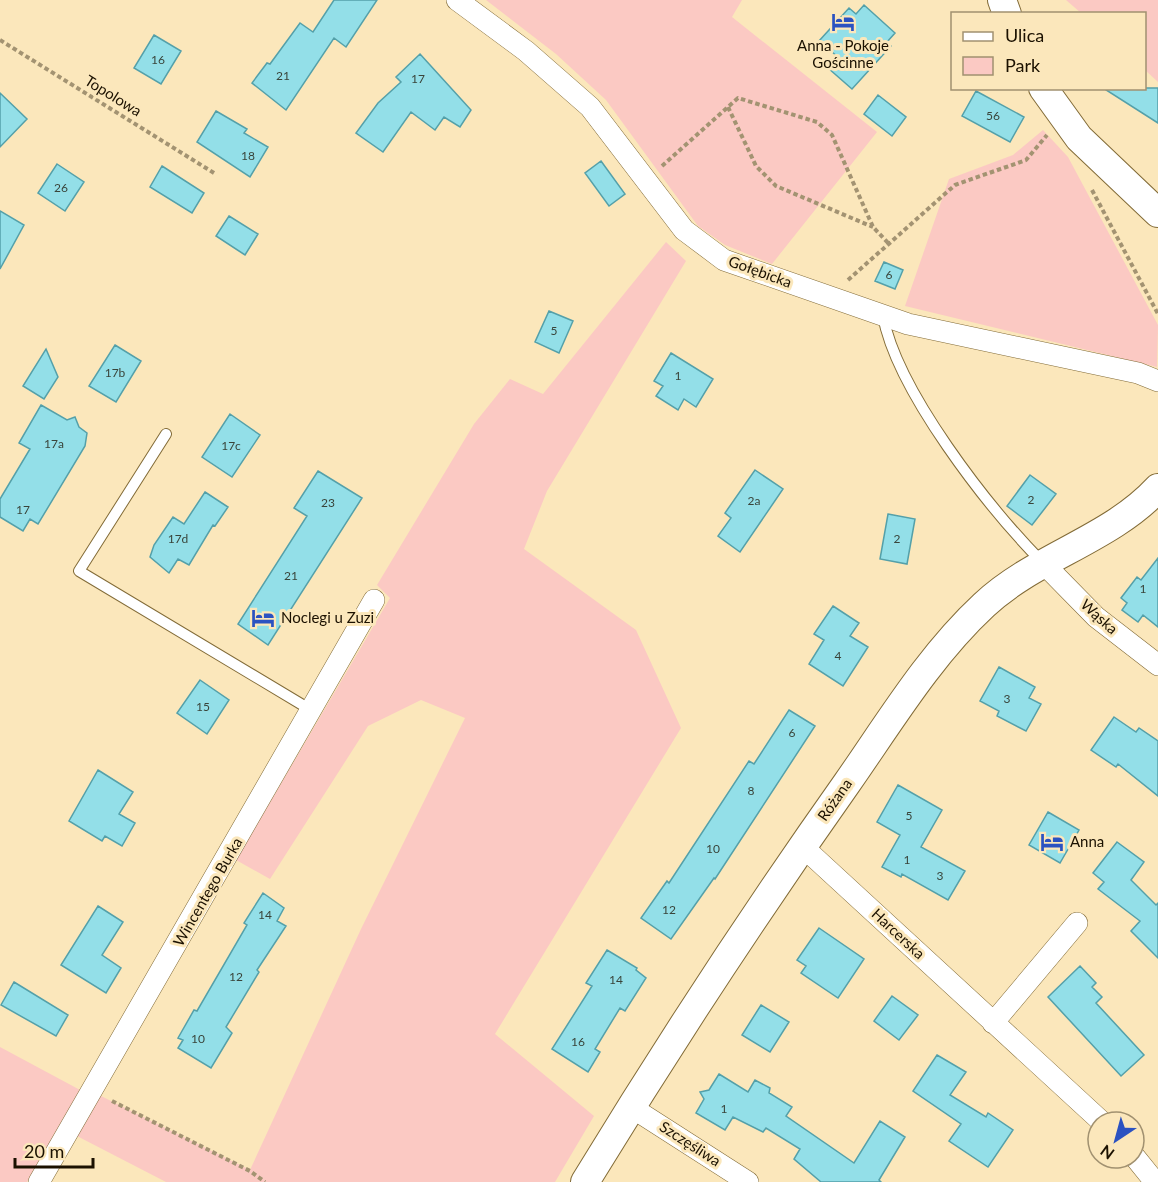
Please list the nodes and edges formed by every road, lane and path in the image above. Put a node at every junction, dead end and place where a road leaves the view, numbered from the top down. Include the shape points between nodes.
1 (457, 0) edge
2 (0, 40) edge
3 (1044, 90) edge
4 (728, 107) junction
5 (1052, 128) dead end
6 (657, 171) dead end
7 (214, 173) dead end
8 (1086, 180) dead end
9 (1158, 213) edge
10 (873, 227) junction
11 (889, 244) junction
12 (830, 297) junction
13 (1158, 314) edge
14 (883, 315) junction
15 (1158, 381) edge
16 (166, 434) dead end
17 (1158, 488) edge
18 (1044, 564) junction
19 (374, 600) dead end
20 (1158, 665) edge
21 (312, 710) junction
22 (802, 846) junction
23 (1077, 923) dead end
24 (993, 1023) junction
25 (94, 1090) junction
26 (631, 1107) junction
27 (1089, 1110) edge
28 (1145, 1170) edge
29 (39, 1182) edge
30 (265, 1182) edge
31 (585, 1182) edge
32 (748, 1182) edge
33 (1155, 1182) edge

1 - 12 street, Gołębicka via 526,51 590,107 684,230 724,260
2 - 7 path, Topolowa
3 - 9 street via 1079,138
4 - 6 path
4 - 10 path via 756,166 776,186
4 - 10 path via 738,98 818,122 832,135
5 - 11 path via 1026,160 955,185
8 - 13 path
10 - 11 path
11 - 12 path
12 - 14 street, Gołębicka
14 - 15 street, Gołębicka via 908,324 1138,373
14 - 18 lane via 893,351 956,458 1011,531
16 - 21 lane via 79,571
17 - 18 street, Różana via 1145,502 1095,536
18 - 20 street, Wąska via 1096,617
18 - 22 street, Różana via 983,606 944,650
19 - 21 street, Wincentego Burka
21 - 25 street, Wincentego Burka
22 - 24 street, Harcerska
22 - 26 street, Różana
23 - 24 street
24 - 27 street, Harcerska
25 - 29 street, Wincentego Burka
25 - 30 path
26 - 31 street, Różana
26 - 32 street, Szczęśliwa
28 - 33 street

